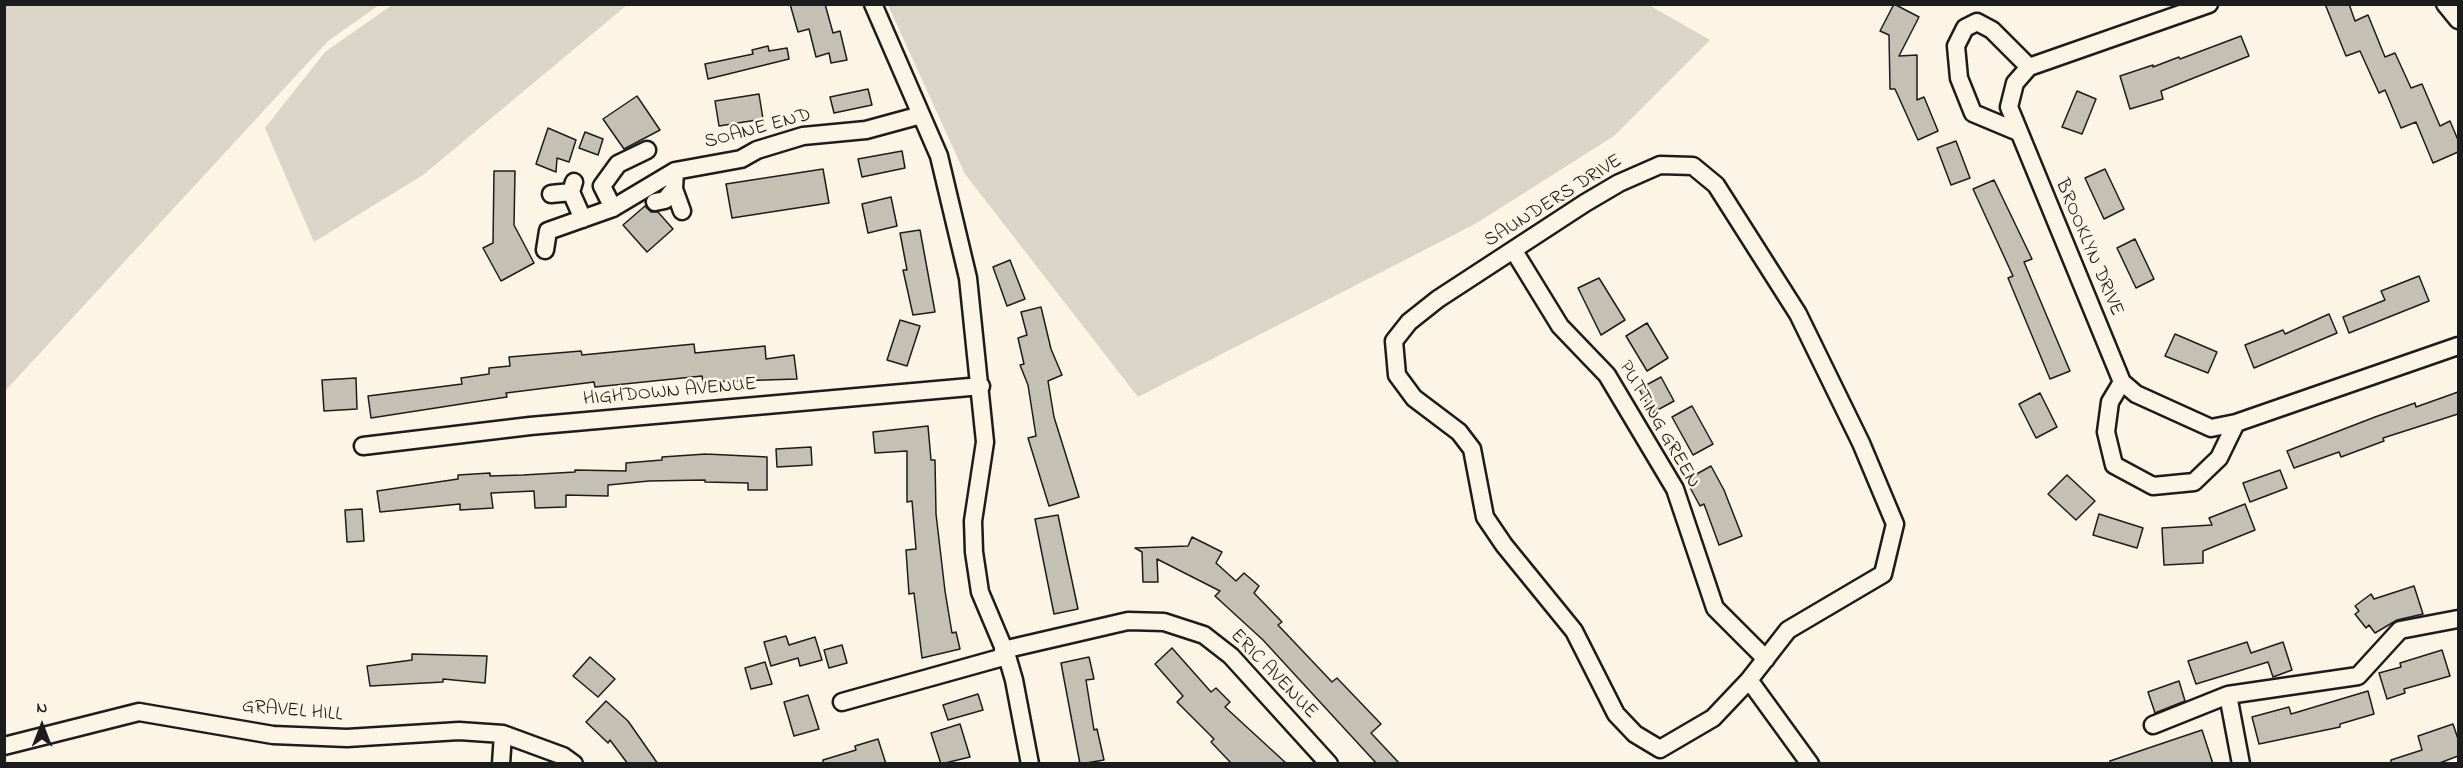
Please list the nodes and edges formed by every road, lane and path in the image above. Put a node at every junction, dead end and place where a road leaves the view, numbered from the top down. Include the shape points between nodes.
1 (873, 4) edge
2 (2209, 4) edge
3 (2445, 4) edge
4 (2458, 20) edge
5 (2029, 68) junction
6 (921, 115) junction
7 (2016, 131) junction
8 (647, 150) dead end
9 (675, 171) junction
10 (674, 189) junction
11 (551, 194) dead end
12 (655, 202) dead end
13 (613, 208) junction
14 (682, 211) dead end
15 (584, 219) junction
16 (545, 250) dead end
17 (1514, 251) junction
18 (2458, 346) edge
19 (2122, 382) junction
20 (981, 386) junction
21 (2236, 423) junction
22 (363, 446) dead end
23 (2458, 619) edge
24 (1005, 653) junction
25 (1766, 659) junction
26 (1749, 680) junction
27 (2228, 695) junction
28 (842, 702) dead end
29 (2153, 725) dead end
30 (503, 734) junction
31 (4, 746) edge
32 (1660, 756) edge
33 (501, 764) edge
34 (574, 764) edge
35 (1030, 764) edge
36 (1329, 764) edge
37 (1810, 764) edge
38 (2241, 764) edge

1 - 6 street
2 - 5 street
3 - 4 street
5 - 7 street, BROOKLYN DRIVE via 2015,83 2009,107
5 - 7 street via 1992,30 1977,22 1965,28 1956,46 1959,78 1973,113
6 - 9 street, SOANE END via 866,130 803,136 741,159
6 - 20 street via 939,156 968,278
7 - 19 street, BROOKLYN DRIVE
8 - 13 street via 618,164 602,186
9 - 10 street
9 - 13 street, SOANE END
10 - 12 street via 665,200
10 - 14 street
11 - 15 street via 573,187
13 - 15 street, SOANE END
15 - 16 street, SOANE END via 548,231
17 - 25 street, PUTTING GREEN via 1560,326 1607,375 1675,489 1715,609
17 - 25 street, SAUNDERS DRIVE via 1619,183 1660,165 1693,166 1716,185 1798,315 1861,443 1895,524 1883,574 1788,630
17 - 32 street, SAUNDERS DRIVE via 1409,322 1394,341 1397,375 1414,398 1459,432 1472,449 1485,517 1574,631 1616,714
18 - 21 street
19 - 21 street via 2136,394 2211,428
19 - 21 street via 2110,402 2106,432 2114,465 2153,486 2194,482 2219,458
20 - 22 street, HIGHDOWN AVENUE via 530,426
20 - 24 street via 985,442 973,521 974,552 980,592
23 - 27 street via 2400,630 2358,676
24 - 28 street, ERIC AVENUE
24 - 35 street
24 - 36 street, ERIC AVENUE via 1128,621 1164,622 1204,635 1231,656
25 - 26 street, SAUNDERS DRIVE
26 - 32 street, SAUNDERS DRIVE via 1713,718
26 - 37 street
27 - 29 street
27 - 38 street
30 - 31 street, GRAVEL HILL via 459,731 347,738 273,735 139,712
30 - 33 street
30 - 34 street, GRAVEL HILL via 563,756

